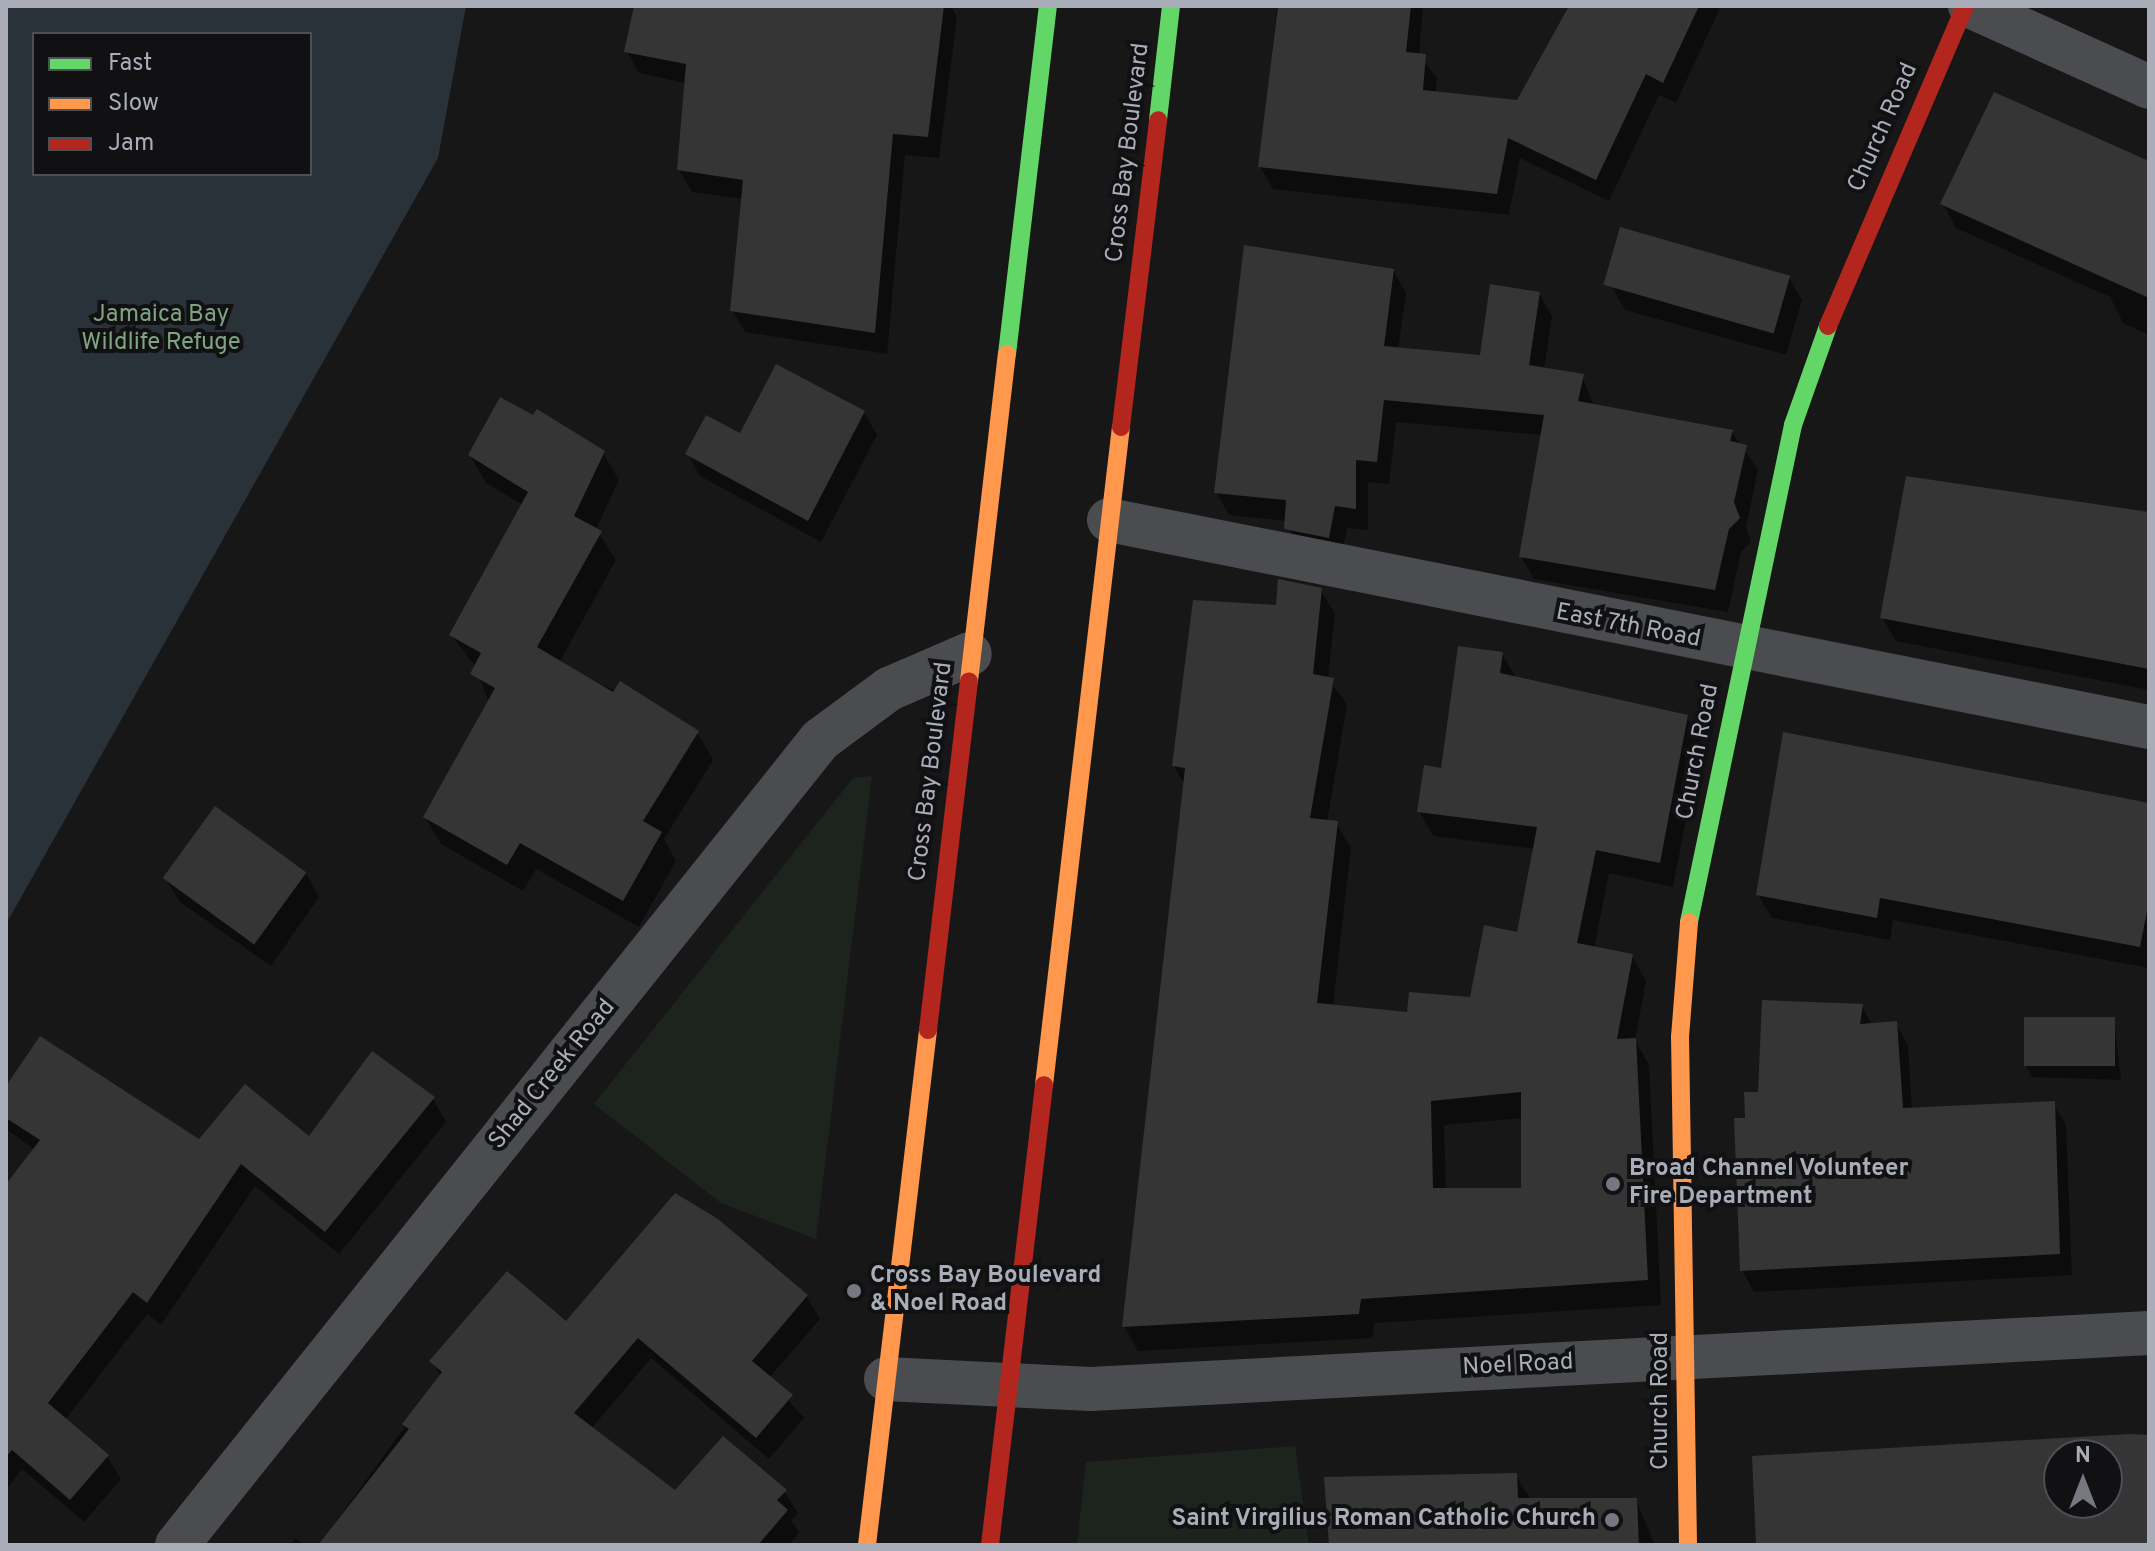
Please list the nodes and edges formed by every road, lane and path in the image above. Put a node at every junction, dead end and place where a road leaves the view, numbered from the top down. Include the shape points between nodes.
1 (1048, 6) edge
2 (1171, 6) edge
3 (1968, 6) edge
4 (2149, 87) edge
5 (1109, 520) junction
6 (1744, 650) junction
7 (970, 654) junction
8 (2149, 727) edge
9 (2149, 1333) edge
10 (1685, 1358) junction
11 (886, 1379) junction
12 (1010, 1387) junction
13 (177, 1545) edge
14 (867, 1545) edge
15 (990, 1545) edge
16 (1688, 1545) edge

1 - 7 main road, Cross Bay Boulevard
2 - 5 main road, Cross Bay Boulevard
3 - 4 street
3 - 6 main road, Church Road via 1807,379
5 - 6 street, East 7th Road
5 - 12 main road, Cross Bay Boulevard
6 - 8 street, East 7th Road
6 - 10 main road, Church Road via 1682,968
7 - 11 main road, Cross Bay Boulevard
7 - 13 street, Shad Creek Road via 889,689 820,740
9 - 10 street, Noel Road
10 - 12 street, Noel Road
10 - 16 main road, Church Road
11 - 12 street, Noel Road
11 - 14 main road, Cross Bay Boulevard
12 - 15 main road, Cross Bay Boulevard

